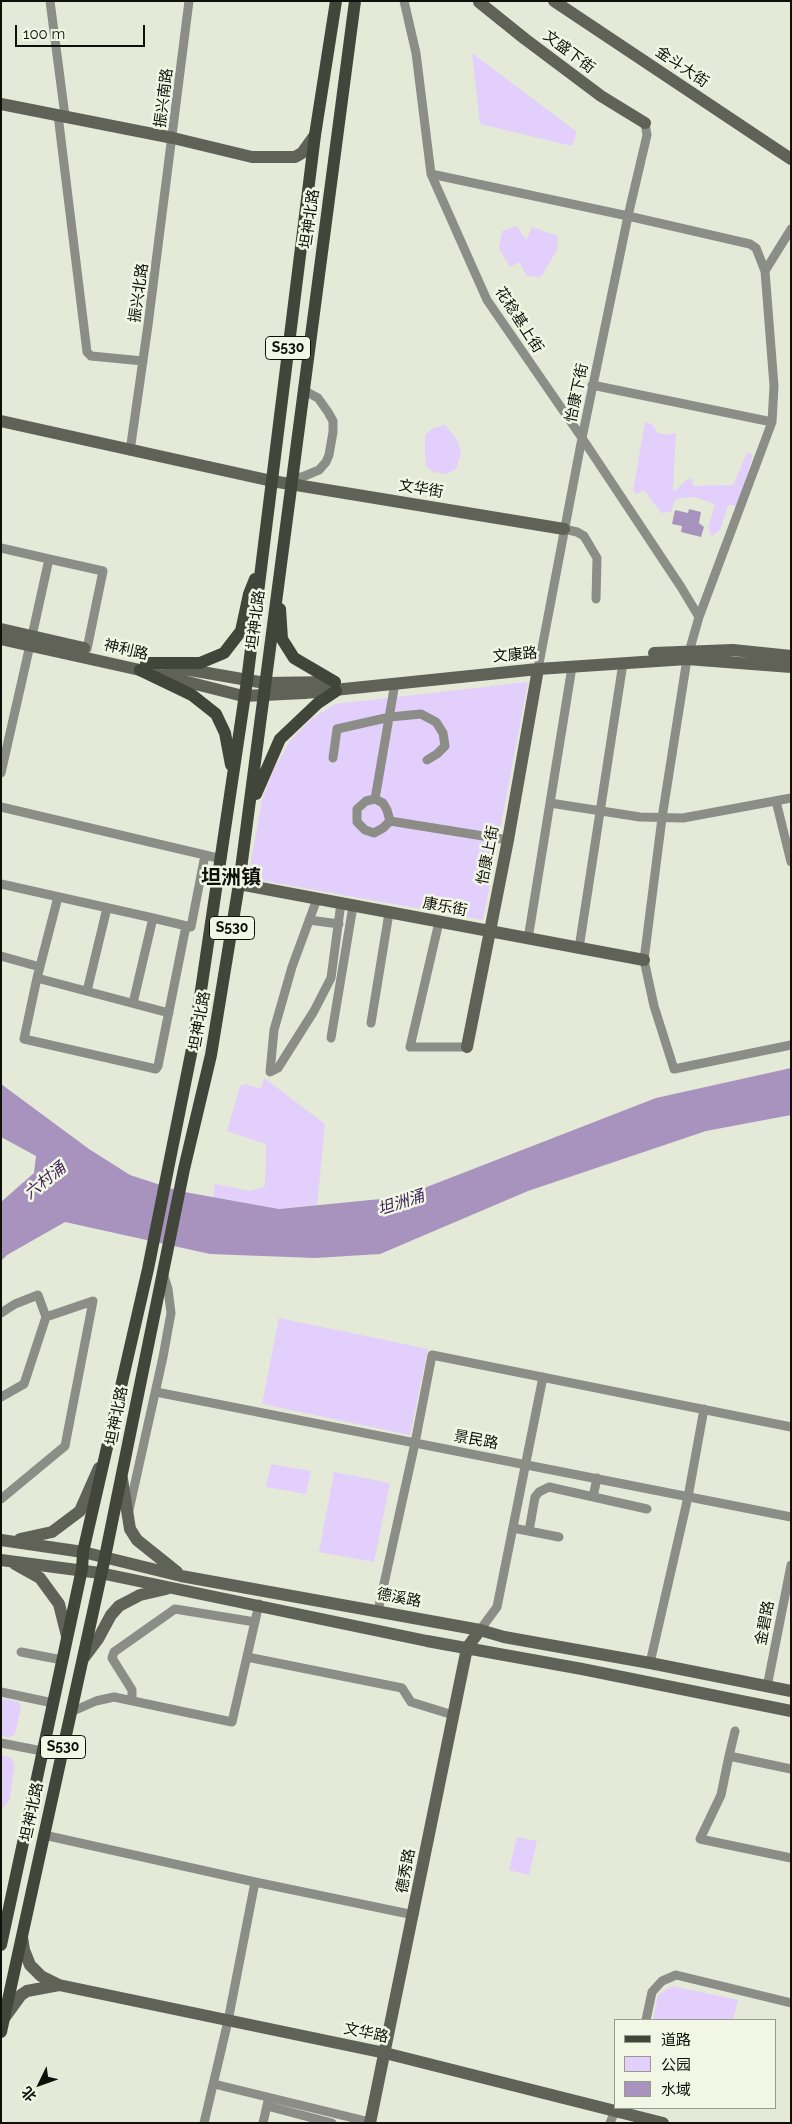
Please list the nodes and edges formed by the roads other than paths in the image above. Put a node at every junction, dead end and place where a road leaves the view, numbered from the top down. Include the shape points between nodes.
1 (50, 1) edge
2 (189, 1) edge
3 (336, 1) edge
4 (355, 1) edge
5 (404, 1) edge
6 (554, 1) edge
7 (479, 2) edge
8 (1, 104) edge
9 (61, 116) junction
10 (645, 123) joint
11 (315, 135) junction
12 (173, 138) junction
13 (791, 159) edge
14 (431, 174) junction
15 (628, 216) junction
16 (791, 229) edge
17 (765, 271) junction
18 (143, 361) junction
19 (592, 386) junction
20 (303, 390) junction
21 (1, 421) edge
22 (772, 422) junction
23 (582, 438) junction
24 (130, 451) junction
25 (291, 480) junction
26 (272, 481) junction
27 (564, 529) junction
28 (1, 548) edge
29 (49, 559) junction
30 (261, 563) junction
31 (278, 582) junction
32 (596, 599) dead end
33 (698, 617) junction
34 (1, 629) edge
35 (1, 639) edge
36 (31, 641) junction
37 (86, 649) junction
38 (689, 655) junction
39 (791, 656) edge
40 (623, 664) junction
41 (539, 665) junction
42 (143, 666) junction
43 (572, 667) junction
44 (791, 667) edge
45 (247, 681) junction
46 (395, 683) junction
47 (335, 686) junction
48 (264, 689) junction
49 (243, 696) junction
50 (390, 716) junction
51 (333, 758) dead end
52 (427, 760) dead end
53 (1, 773) edge
54 (233, 776) junction
55 (791, 798) edge
56 (375, 799) junction
57 (776, 801) junction
58 (550, 803) junction
59 (1, 807) edge
60 (600, 811) junction
61 (248, 813) junction
62 (662, 818) junction
63 (390, 821) junction
64 (508, 840) junction
65 (204, 855) junction
66 (222, 859) junction
67 (791, 862) edge
68 (1, 884) edge
69 (239, 884) junction
70 (58, 897) junction
71 (317, 899) junction
72 (347, 904) junction
73 (107, 908) junction
74 (390, 912) junction
75 (153, 918) junction
76 (309, 920) junction
77 (439, 922) junction
78 (338, 924) junction
79 (186, 926) junction
80 (488, 932) junction
81 (528, 939) junction
82 (579, 948) junction
83 (1, 956) edge
84 (644, 960) junction
85 (40, 967) junction
86 (37, 978) junction
87 (87, 991) junction
88 (133, 1004) junction
89 (169, 1013) junction
90 (371, 1023) dead end
91 (331, 1038) dead end
92 (791, 1045) edge
93 (466, 1046) joint
94 (162, 1273) junction
95 (1, 1313) edge
96 (46, 1317) junction
97 (543, 1377) junction
98 (156, 1392) junction
99 (1, 1397) edge
100 (704, 1409) junction
101 (791, 1427) edge
102 (415, 1443) junction
103 (109, 1447) junction
104 (526, 1464) junction
105 (121, 1476) junction
106 (597, 1478) junction
107 (593, 1497) junction
108 (688, 1497) junction
109 (1, 1499) edge
110 (646, 1509) dead end
111 (791, 1517) edge
112 (128, 1518) junction
113 (513, 1528) junction
114 (529, 1531) junction
115 (558, 1537) dead end
116 (7, 1540) edge
117 (83, 1552) junction
118 (105, 1557) junction
119 (6, 1560) edge
120 (791, 1565) edge
121 (82, 1569) junction
122 (100, 1573) junction
123 (181, 1576) junction
124 (179, 1589) junction
125 (259, 1604) junction
126 (378, 1610) junction
127 (255, 1622) junction
128 (480, 1630) junction
129 (67, 1636) junction
130 (467, 1648) junction
131 (21, 1652) dead end
132 (247, 1657) junction
133 (62, 1660) junction
134 (81, 1661) junction
135 (650, 1663) junction
136 (767, 1687) junction
137 (791, 1691) edge
138 (1, 1692) edge
139 (132, 1700) junction
140 (53, 1703) junction
141 (791, 1711) edge
142 (71, 1712) junction
143 (453, 1715) junction
144 (734, 1732) dead end
145 (1, 1743) edge
146 (42, 1752) junction
147 (729, 1756) junction
148 (791, 1769) edge
149 (44, 1835) junction
150 (791, 1858) edge
151 (255, 1882) junction
152 (414, 1915) junction
153 (3, 1931) edge
154 (22, 1936) junction
155 (1, 1945) edge
156 (60, 1985) junction
157 (791, 2003) edge
158 (4, 2018) junction
159 (646, 2019) edge
160 (228, 2021) junction
161 (1, 2032) edge
162 (385, 2054) junction
163 (214, 2084) junction
164 (268, 2102) junction
165 (620, 2114) edge
166 (204, 2123) edge
167 (263, 2123) edge
168 (332, 2123) edge
169 (370, 2123) edge
170 (663, 2123) edge

1 - 9 street
2 - 12 street, 振兴南路
3 - 11 main road, 坦神北路 / S530
4 - 20 main road, 坦神北路 / S530
5 - 14 street, 花稔基上街 via 416,53
6 - 13 street, 金斗大街
7 - 10 street, 文盛下街 via 601,96
8 - 9 street
9 - 12 street
9 - 18 street via 87,352 91,356
10 - 15 street, 怡康下街 via 647,135
11 - 12 street via 302,153 280,158 252,157
11 - 26 main road, 坦神北路 / S530
12 - 18 street, 振兴北路
14 - 15 street
14 - 23 street, 花稔基上街 via 487,300
15 - 17 street via 750,244 756,248
15 - 19 street, 怡康下街
16 - 17 street
17 - 22 street via 774,386
18 - 24 street, 振兴北路
19 - 22 street
19 - 23 street, 怡康下街
20 - 25 main road, 坦神北路 / S530
20 - 25 street via 318,398 328,412 332,421 331,444 326,462 319,470
21 - 24 street, 文华街
22 - 33 street
23 - 27 street, 怡康下街
23 - 33 street, 花稔基上街
24 - 26 street, 文华街
25 - 26 street, 文华街
25 - 27 street, 文华街
25 - 31 main road, 坦神北路 / S530
26 - 30 main road, 坦神北路 / S530
27 - 32 street via 584,536 597,558
27 - 41 street, 怡康下街
28 - 29 street
29 - 36 street
29 - 37 street via 103,571
30 - 42 main road via 249,594 241,631 224,653 200,663
30 - 45 main road, 坦神北路 / S530
31 - 47 main road via 282,639 294,658
31 - 48 main road, 坦神北路 / S530
33 - 38 street
34 - 36 street
35 - 36 street, 神利路
36 - 37 street
36 - 42 street, 神利路
36 - 53 street
37 - 42 street
38 - 39 street via 733,650
38 - 40 street, 文康路
38 - 41 street
38 - 44 street, 文康路
38 - 62 street
40 - 43 street, 文康路
40 - 60 street
41 - 43 street, 文康路
41 - 46 street, 文康路
41 - 47 street
41 - 64 street, 怡康上街
42 - 45 street
42 - 49 street, 神利路
42 - 54 main road via 192,695 216,714 225,734
43 - 58 street
45 - 48 street
45 - 49 main road, 坦神北路 / S530
46 - 47 street, 文康路
46 - 50 street
47 - 48 street
47 - 61 main road via 280,739
48 - 49 street
48 - 61 main road, 坦神北路 / S530
49 - 54 main road, 坦神北路 / S530
50 - 51 street via 337,729
50 - 52 street via 421,714 436,722 443,733 445,746
50 - 56 street
54 - 66 main road, 坦神北路 / S530
55 - 57 street
56 - 63 street via 388,810
56 - 63 street via 356,809 357,822 374,833
57 - 62 street via 683,818
57 - 67 street
58 - 60 street
58 - 81 street
59 - 65 street
60 - 62 street
60 - 82 street
61 - 69 main road, 坦神北路 / S530
62 - 84 street
63 - 64 street
64 - 80 street, 怡康上街
65 - 66 street
65 - 79 street via 191,927
66 - 103 main road, 坦神北路 / S530 via 193,1044
68 - 70 street
69 - 71 street, 康乐街
69 - 94 main road, 坦神北路 / S530 via 211,1055
70 - 73 street
70 - 85 street
71 - 72 street, 康乐街
71 - 76 street
72 - 74 street, 康乐街
72 - 78 street
72 - 91 street
73 - 75 street
73 - 87 street
74 - 77 street, 康乐街
74 - 90 street
75 - 79 street
75 - 88 street
76 - 78 street
76 - 78 street via 274,1030 270,1072 278,1068 331,978
77 - 80 street, 康乐街
77 - 93 street via 410,1047
79 - 89 street
80 - 81 street, 康乐街
80 - 93 street, 怡康上街
81 - 82 street, 康乐街
82 - 84 street, 康乐街
83 - 85 street
84 - 92 street via 654,1006 674,1068
85 - 86 street
86 - 87 street
86 - 89 street via 24,1039 156,1069
87 - 88 street
88 - 89 street
94 - 98 street via 171,1313
94 - 105 main road, 坦神北路 / S530
95 - 96 street via 38,1295
96 - 99 street via 24,1384
96 - 109 street via 93,1301 65,1446
97 - 100 street
97 - 102 street via 432,1355
97 - 104 street
98 - 102 street, 景民路
98 - 112 street
100 - 101 street
100 - 108 street
102 - 104 street, 景民路
102 - 126 street
103 - 116 street via 80,1510 52,1532
103 - 117 main road, 坦神北路 / S530
104 - 106 street, 景民路
104 - 113 street
105 - 112 street
105 - 118 main road, 坦神北路 / S530
106 - 107 street
106 - 108 street, 景民路
107 - 110 street
107 - 114 street via 544,1488 535,1497
108 - 111 street, 景民路
108 - 135 street
112 - 123 street via 130,1529 138,1540
113 - 114 street
113 - 128 street via 497,1607
114 - 115 street
116 - 117 street, 德溪路
117 - 118 street, 德溪路
117 - 121 main road, 坦神北路
118 - 122 main road, 坦神北路 / S530
118 - 123 street, 德溪路
119 - 121 street
119 - 129 street via 40,1578 59,1604
120 - 136 street, 金碧路
121 - 122 street
121 - 129 main road, 坦神北路 / S530
122 - 124 street
122 - 134 main road, 坦神北路 / S530
123 - 126 street, 德溪路
124 - 125 street
124 - 134 street via 144,1594 119,1606
125 - 127 street
125 - 130 street via 315,1619
126 - 128 street, 德溪路
127 - 132 street
127 - 139 street via 174,1609 114,1652 112,1658 132,1690
128 - 130 street, 德秀路
128 - 135 street, 德溪路
129 - 133 main road, 坦神北路 / S530
130 - 141 street
130 - 143 street, 德秀路
131 - 133 street
132 - 139 street via 232,1722
132 - 143 street via 402,1688 411,1702
133 - 140 main road, 坦神北路 / S530
134 - 142 main road, 坦神北路 / S530
135 - 136 street, 德溪路
136 - 137 street, 德溪路
138 - 140 street
139 - 142 street via 114,1697
140 - 146 main road, 坦神北路 / S530
142 - 149 main road, 坦神北路 / S530
143 - 152 street, 德秀路
144 - 147 street
145 - 146 street
146 - 153 main road, 坦神北路 / S530
147 - 148 street
147 - 150 street via 721,1795 700,1839
149 - 151 street
149 - 154 main road, 坦神北路 / S530
151 - 152 street
151 - 160 street
152 - 162 street, 德秀路
153 - 155 main road, 坦神北路 / S530
154 - 156 street via 30,1965 41,1976
154 - 158 main road, 坦神北路 / S530
156 - 158 street via 27,1990
156 - 160 street, 文华路
157 - 159 street via 676,1975 662,1981 652,1992
158 - 161 main road, 坦神北路 / S530
160 - 162 street, 文华路
160 - 163 street
162 - 165 street, 文华路
162 - 169 street, 德秀路
163 - 164 street
163 - 166 street
164 - 167 street
164 - 168 street
164 - 169 street
165 - 170 street, 文华路

